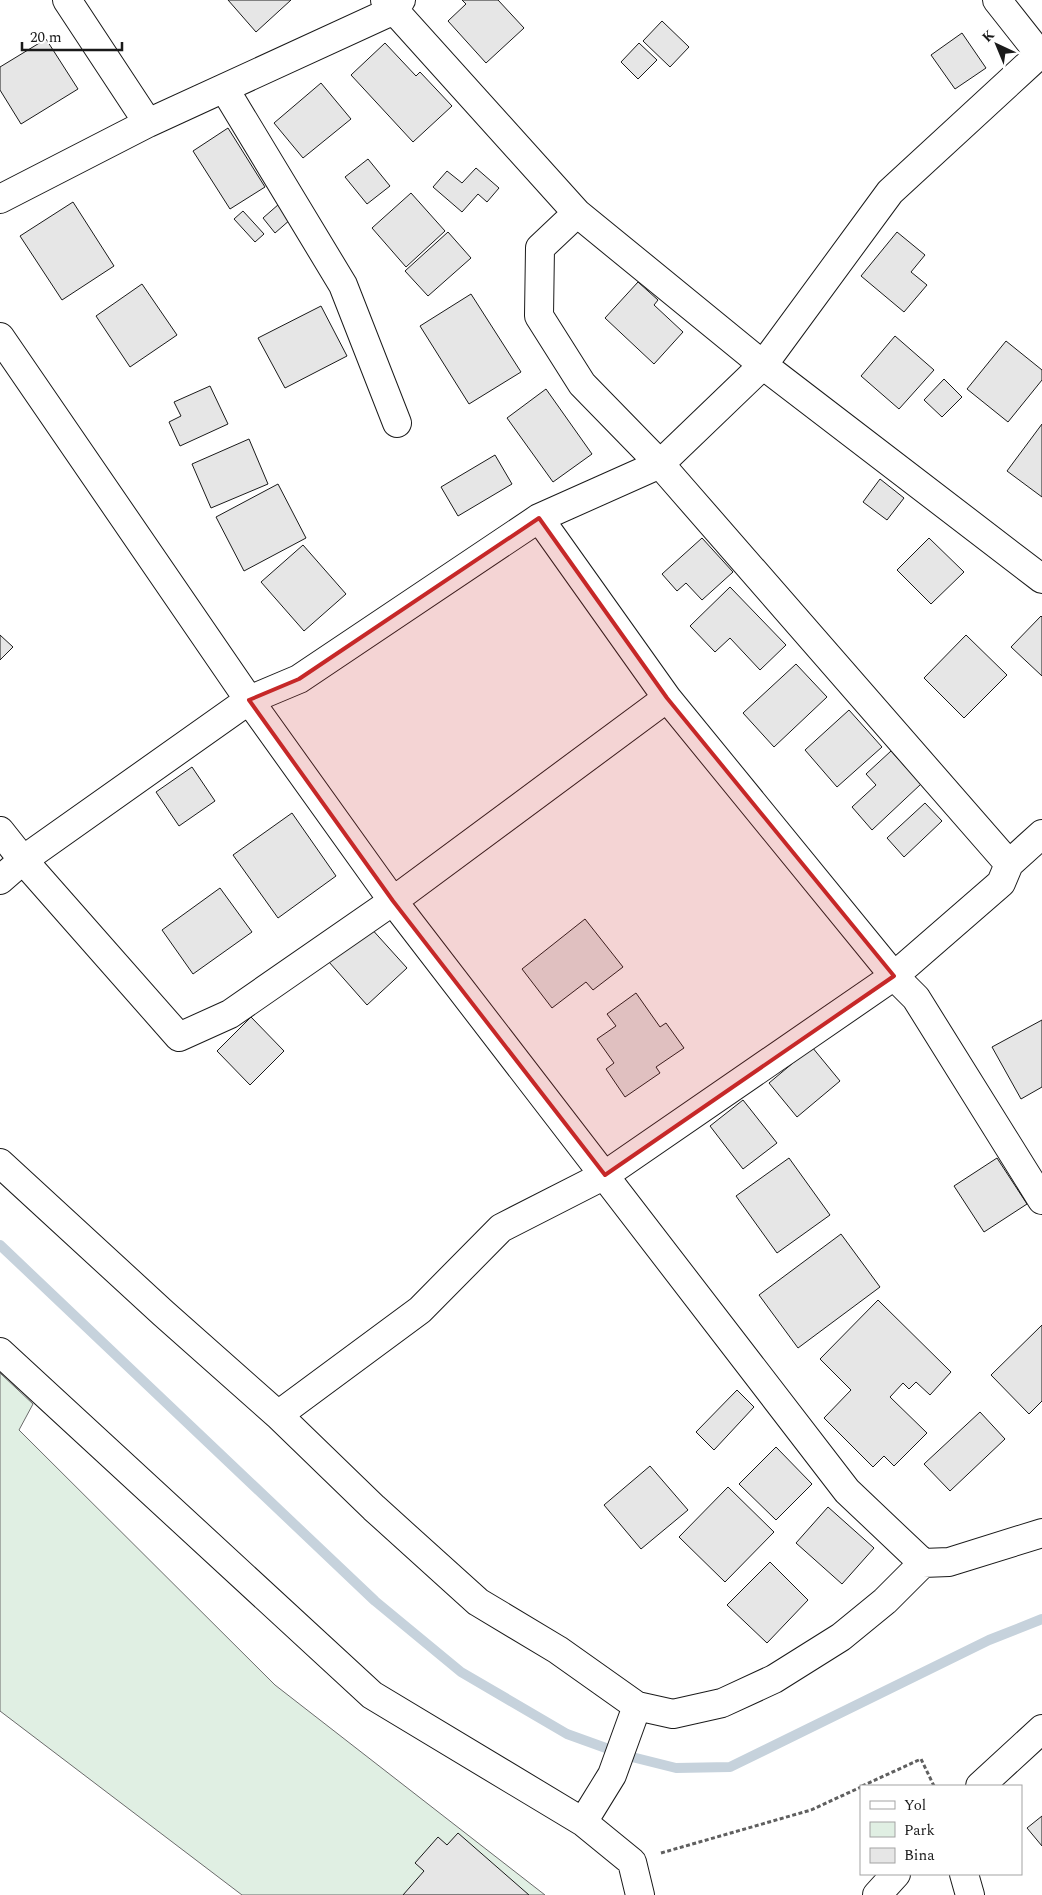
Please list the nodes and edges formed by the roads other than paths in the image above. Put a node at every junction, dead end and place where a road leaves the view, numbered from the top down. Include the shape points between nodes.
1 (67, 0) edge
2 (997, 0) edge
3 (393, 3) edge
4 (1041, 54) edge
5 (224, 88) junction
6 (148, 123) junction
7 (0, 199) edge
8 (577, 213) junction
9 (0, 338) edge
10 (763, 365) junction
11 (397, 423) dead end
12 (660, 464) junction
13 (539, 518) junction
14 (1042, 579) edge
15 (666, 698) junction
16 (249, 700) junction
17 (0, 831) edge
18 (1042, 834) edge
19 (23, 860) junction
20 (1009, 864) junction
21 (0, 880) edge
22 (393, 900) junction
23 (894, 976) junction
24 (0, 1163) edge
25 (605, 1175) junction
26 (1042, 1200) edge
27 (0, 1352) edge
28 (278, 1415) junction
29 (1042, 1533) edge
30 (923, 1563) junction
31 (637, 1706) junction
32 (1042, 1729) edge
33 (981, 1785) edge
34 (583, 1822) junction
35 (895, 1875) edge
36 (964, 1875) edge
37 (640, 1895) edge
38 (877, 1895) edge
39 (970, 1895) edge

1 - 6 street
2 - 4 street
3 - 5 street
3 - 8 street
4 - 10 street via 890,192
5 - 6 street
5 - 11 street via 343,285
6 - 7 street
8 - 10 street
8 - 12 street via 540,248 539,316 582,384
9 - 16 street
10 - 12 street
10 - 14 street
12 - 13 street
12 - 20 street
13 - 15 street
13 - 16 street via 299,679
15 - 22 street
15 - 23 street
16 - 19 street
16 - 22 street
17 - 19 street
18 - 20 street
19 - 21 street
19 - 22 street via 179,1038 230,1014
20 - 23 street via 1001,883
22 - 25 street
23 - 25 street
23 - 26 street via 916,998
24 - 28 street
25 - 28 street via 500,1228 420,1310
25 - 30 street via 847,1491
27 - 34 street via 372,1695
28 - 31 street via 478,1602 558,1650
29 - 30 street via 948,1562
30 - 31 street via 841,1637 774,1679 722,1703 673,1714
31 - 34 street via 612,1775
32 - 33 street
34 - 37 street via 632,1862
35 - 38 street
36 - 39 street

